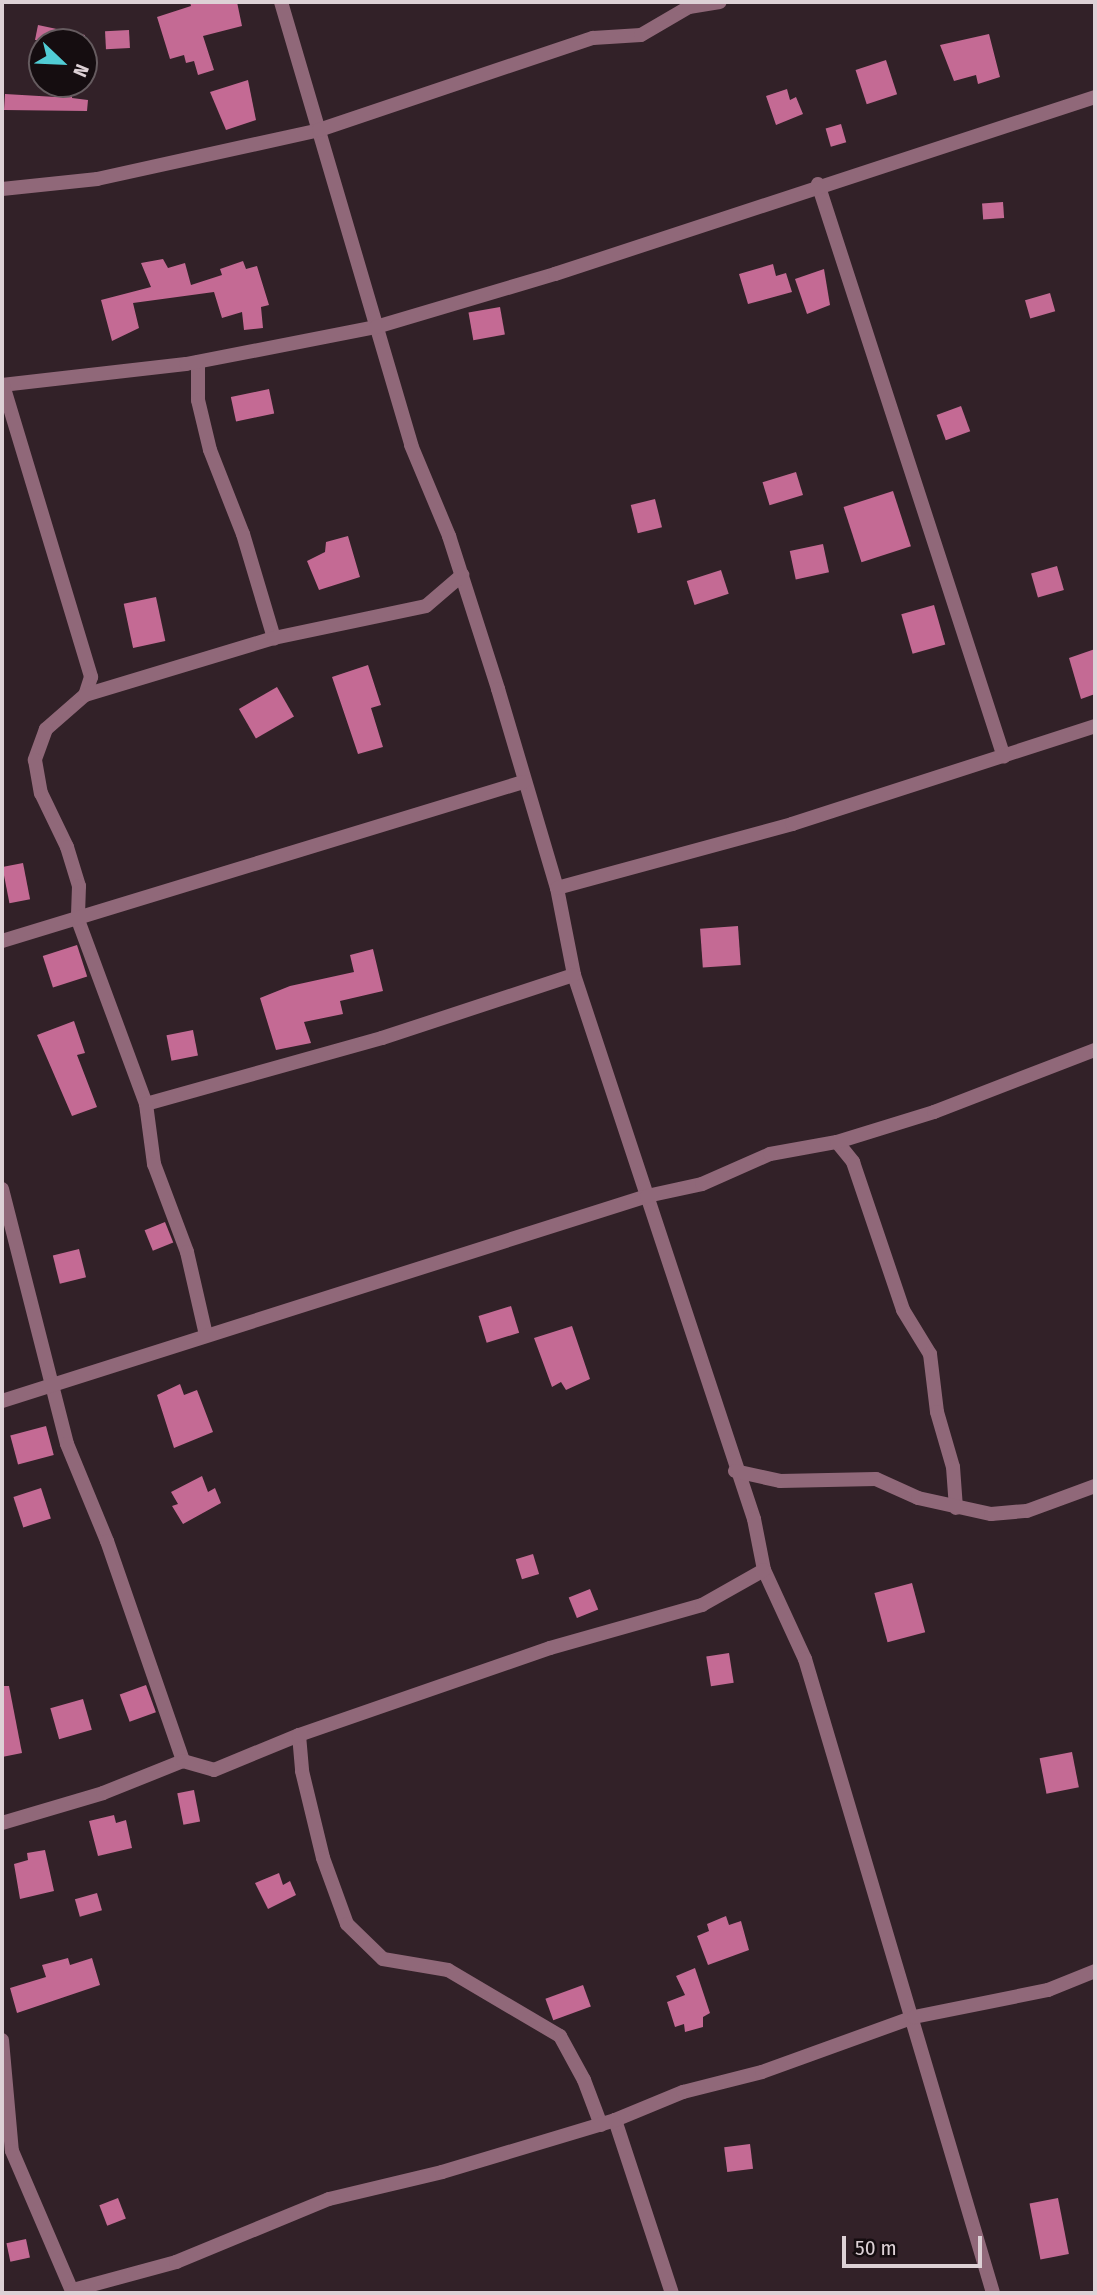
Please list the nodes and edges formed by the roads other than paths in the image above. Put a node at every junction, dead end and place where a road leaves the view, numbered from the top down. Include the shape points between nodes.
1 (281, 2) edge
2 (719, 2) edge
3 (689, 4) edge
4 (1095, 97) edge
5 (319, 130) junction
6 (818, 184) junction
7 (2, 189) edge
8 (376, 327) junction
9 (198, 362) junction
10 (3, 385) edge
11 (461, 575) junction
12 (274, 638) junction
13 (85, 695) junction
14 (1095, 726) edge
15 (1004, 757) junction
16 (523, 782) junction
17 (557, 888) junction
18 (78, 920) junction
19 (2, 941) edge
20 (574, 975) junction
21 (1095, 1050) edge
22 (146, 1104) junction
23 (837, 1142) junction
24 (2, 1189) edge
25 (647, 1196) junction
26 (205, 1335) junction
27 (50, 1384) junction
28 (2, 1401) edge
29 (735, 1471) junction
30 (1095, 1486) edge
31 (956, 1508) junction
32 (764, 1570) junction
33 (299, 1735) junction
34 (183, 1761) junction
35 (2, 1823) edge
36 (1095, 1971) edge
37 (914, 2017) junction
38 (2, 2040) edge
39 (608, 2122) junction
40 (73, 2291) edge
41 (672, 2293) edge
42 (993, 2293) edge

1 - 5 street
2 - 3 street
3 - 5 street via 640,35 582,42
4 - 6 street
5 - 7 street via 97,179
5 - 8 street
6 - 8 street via 555,274
6 - 15 street
8 - 9 street
8 - 11 street via 411,446
9 - 10 street
9 - 12 street via 198,400 211,450 243,534
10 - 13 street via 86,656 91,677
11 - 12 street via 426,606
11 - 16 street
12 - 13 street
13 - 18 street via 46,729 35,760 41,793 67,847 79,886
14 - 15 street
15 - 17 street via 792,824
16 - 17 street
16 - 18 street
17 - 20 street
18 - 19 street
18 - 22 street
20 - 22 street via 382,1038
20 - 25 street
21 - 23 street
22 - 26 street via 154,1164 187,1252
23 - 25 street via 770,1154 702,1184
23 - 31 street via 853,1162 903,1310 930,1354 937,1412 953,1467
24 - 27 street
25 - 26 street
25 - 29 street
26 - 27 street
27 - 28 street
27 - 34 street via 67,1444 107,1541
29 - 31 street via 780,1481 876,1479
29 - 32 street via 754,1519
30 - 31 street via 1027,1511 991,1514
32 - 33 street via 702,1605 550,1648
32 - 37 street via 805,1659
33 - 34 street via 214,1770
33 - 39 street via 302,1771 323,1858 346,1924 383,1959 448,1970 560,2036
34 - 35 street via 103,1793
36 - 37 street via 1048,1990
37 - 39 street via 762,2072 683,2092
37 - 42 street via 931,2095
38 - 40 street via 12,2151
39 - 40 street via 442,2172 329,2199 176,2262
39 - 41 street

